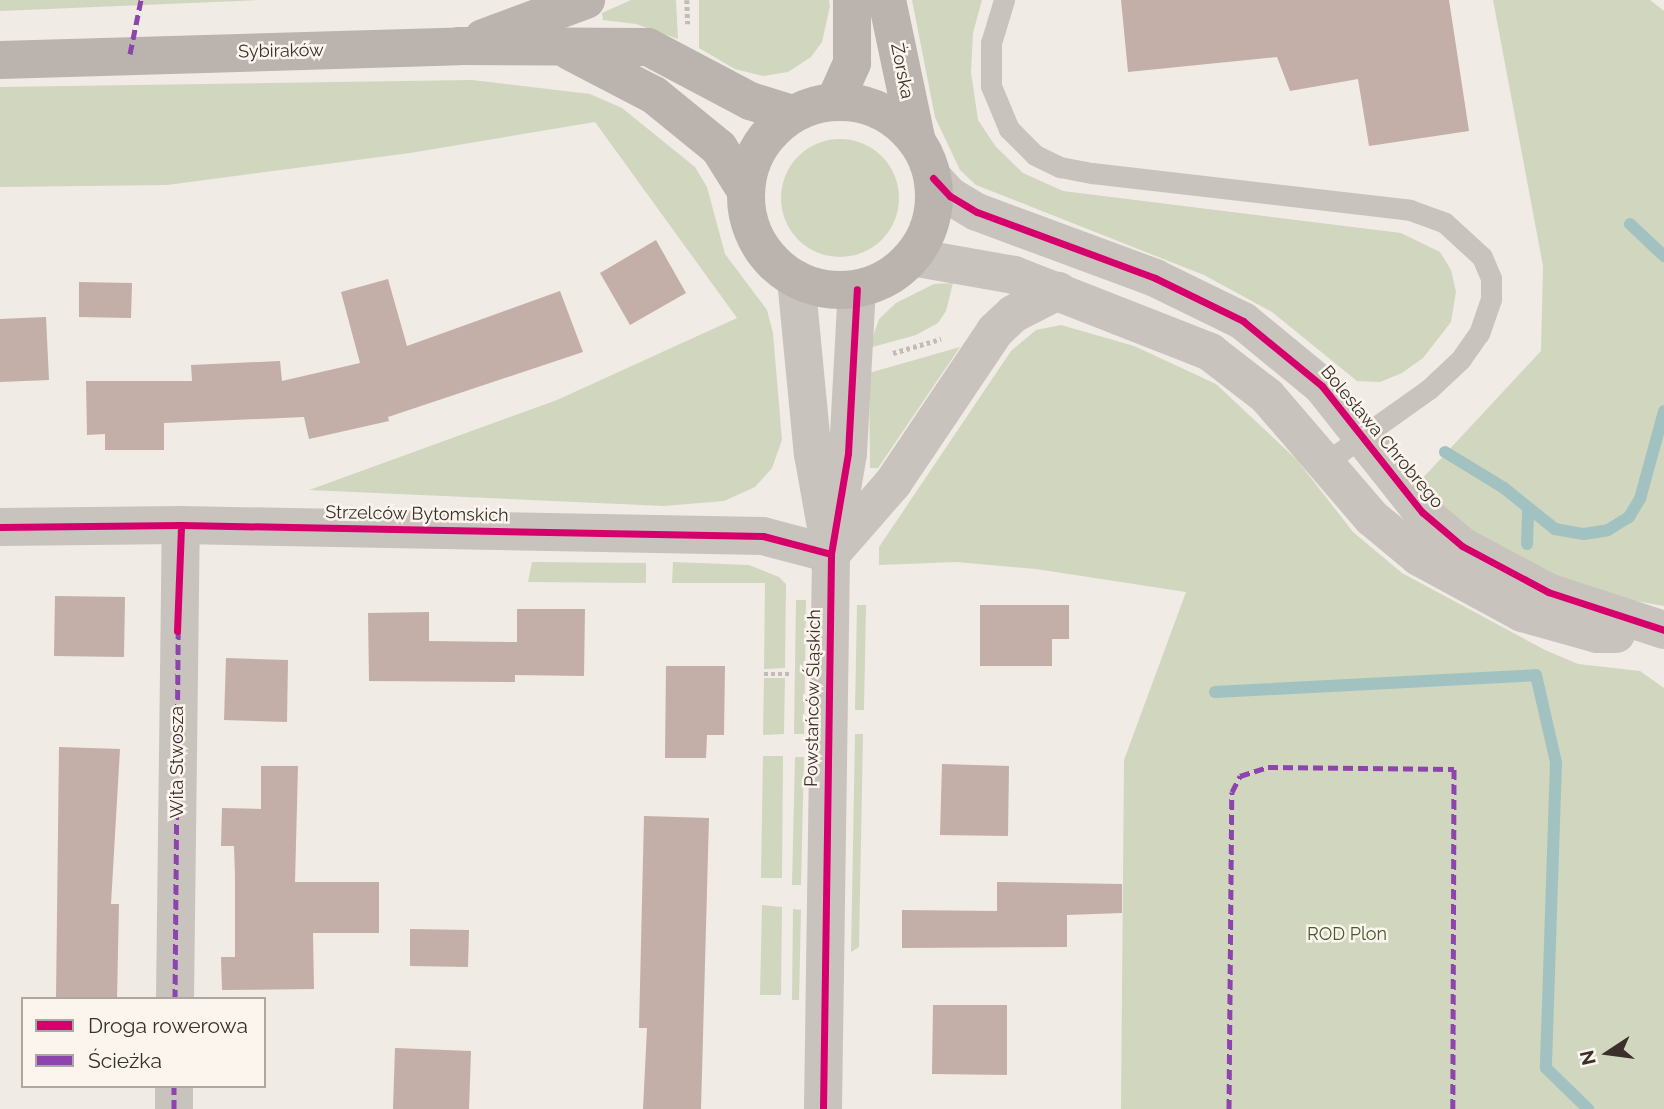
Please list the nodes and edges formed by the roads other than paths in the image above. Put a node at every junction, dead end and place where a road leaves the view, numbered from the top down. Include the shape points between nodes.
1 (586, 0) edge
2 (852, 0) edge
3 (887, 0) edge
4 (1003, 0) edge
5 (459, 46) junction
6 (562, 47) junction
7 (0, 60) edge
8 (835, 101) junction
9 (792, 114) junction
10 (917, 142) junction
11 (933, 178) junction
12 (746, 191) junction
13 (912, 257) junction
14 (796, 279) junction
15 (857, 289) junction
16 (1058, 292) junction
17 (1363, 436) junction
18 (1325, 463) junction
19 (181, 525) junction
20 (0, 527) edge
21 (831, 554) junction
22 (1664, 631) edge
23 (175, 997) edge
24 (174, 1088) edge
25 (174, 1109) edge
26 (823, 1109) edge

1 - 5 main road
2 - 8 main road via 852,63
3 - 10 main road, Żorska
4 - 17 lane via 989,58 993,97 1009,129 1042,159 1092,173 1410,211 1445,223 1477,250 1492,285 1479,333 1442,378
5 - 6 main road, Sybiraków
5 - 7 main road, Sybiraków
6 - 9 main road, Sybiraków via 648,47 750,101
6 - 12 main road, Sybiraków via 633,80 654,95 726,155
8 - 9 main road
8 - 10 main road via 879,110
9 - 12 main road via 760,147
10 - 11 main road
11 - 13 main road via 930,226
11 - 17 street, Bolesława Chrobrego via 950,196 977,212 1221,307 1304,368
12 - 14 main road via 755,236 773,261
13 - 15 main road via 889,277
13 - 16 street, Bolesława Chrobrego via 982,267
14 - 15 main road via 822,288
14 - 21 street, Powstańców Śląskich via 813,454
15 - 21 street, Powstańców Śląskich via 848,453
16 - 18 street, Bolesława Chrobrego via 1163,330 1229,363 1267,396
16 - 21 street via 1013,314 995,331 892,482
17 - 18 lane
17 - 22 street, Bolesława Chrobrego via 1422,512 1478,557 1548,592
18 - 22 street, Bolesława Chrobrego via 1372,518 1403,545 1505,606 1597,634
19 - 20 street, Strzelców Bytomskich
19 - 21 street, Strzelców Bytomskich via 763,536
19 - 23 street, Wita Stwosza
21 - 26 street, Powstańców Śląskich
24 - 25 street

